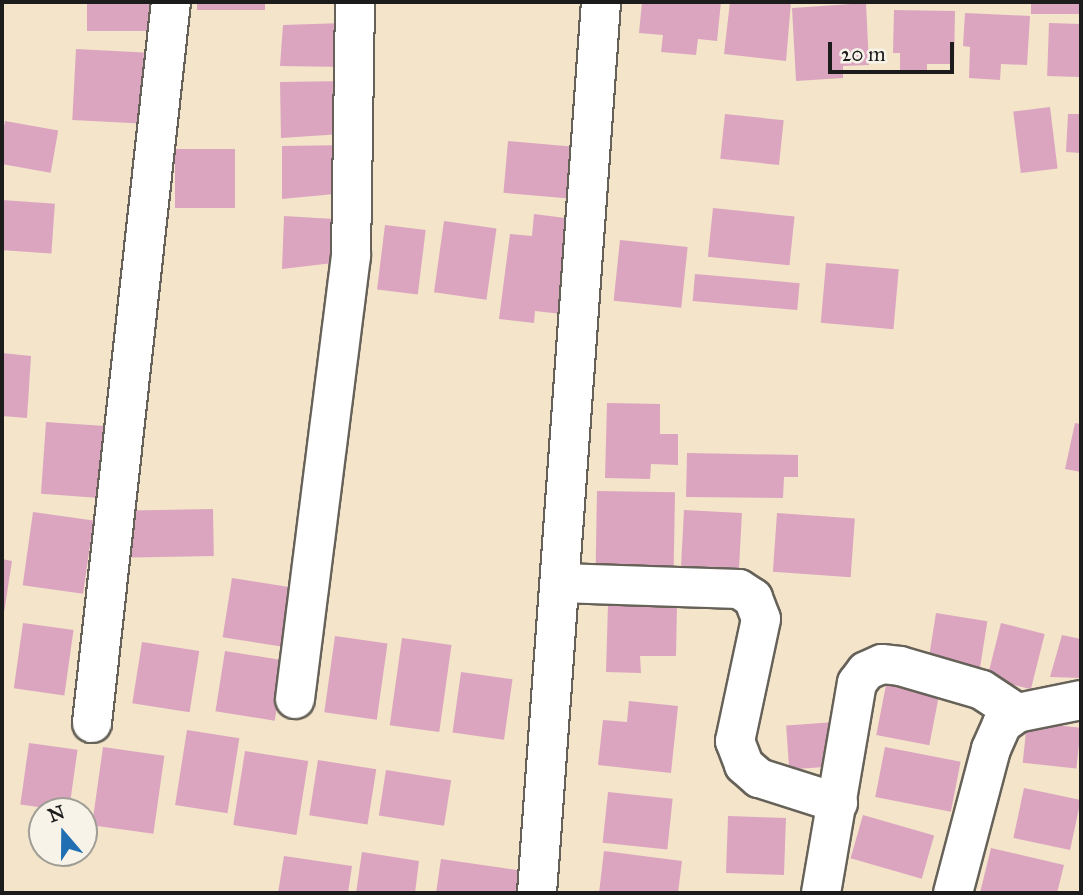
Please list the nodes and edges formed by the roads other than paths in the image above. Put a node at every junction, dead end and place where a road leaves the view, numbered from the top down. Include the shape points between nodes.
1 (171, 2) edge
2 (355, 2) edge
3 (601, 2) edge
4 (560, 583) junction
5 (295, 699) dead end
6 (1081, 700) edge
7 (1017, 713) junction
8 (92, 723) dead end
9 (838, 803) junction
10 (537, 893) edge
11 (821, 893) edge
12 (953, 893) edge

1 - 8 street
2 - 5 street via 351,256
3 - 4 street
4 - 9 street via 739,589 753,598 761,619 735,741 744,765 759,778
4 - 10 street
6 - 7 street
7 - 9 street via 982,690 900,666 882,664 866,671 857,683
7 - 12 street via 1002,724 991,749
9 - 11 street

